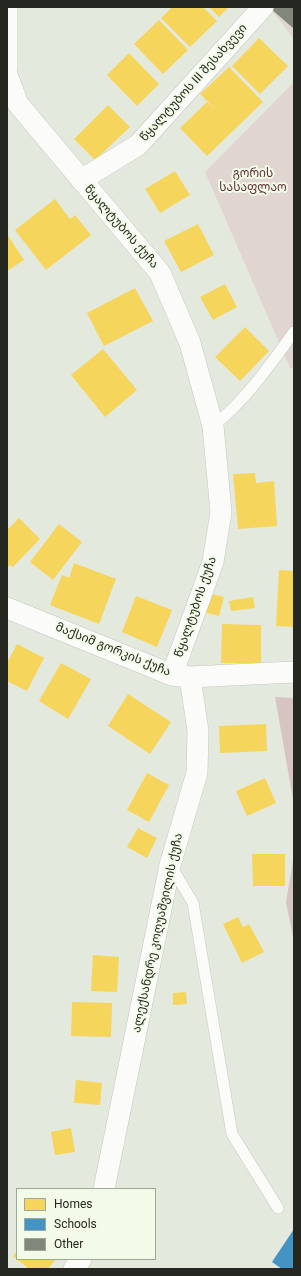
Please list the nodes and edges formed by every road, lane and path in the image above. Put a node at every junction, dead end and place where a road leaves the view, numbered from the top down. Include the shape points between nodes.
1 (7, 7) edge
2 (263, 7) edge
3 (7, 68) edge
4 (7, 75) edge
5 (81, 180) junction
6 (294, 332) edge
7 (213, 426) junction
8 (7, 608) edge
9 (294, 672) edge
10 (181, 676) junction
11 (170, 865) junction
12 (104, 1188) edge
13 (278, 1208) dead end
14 (80, 1260) edge
15 (74, 1269) edge

1 - 3 street
2 - 5 street, წყალტუბოს III შესახვევი via 138,145
4 - 5 street, წყალტუბოს ქუჩა via 18,104
5 - 7 street, წყალტუბოს ქუჩა via 160,273 190,343
6 - 7 lane via 233,411
7 - 10 street, წყალტუბოს ქუჩა via 221,512 214,555
8 - 10 street, მაქსიმ გორკის ქუჩა
9 - 10 street, მაქსიმ გორკის ქუჩა
10 - 11 street, ალექსანდრე კოღუაშვილის ქუჩა via 198,731 197,773
11 - 12 street, ალექსანდრე კოღუაშვილის ქუჩა
11 - 13 lane via 193,903 232,1134
14 - 15 street

